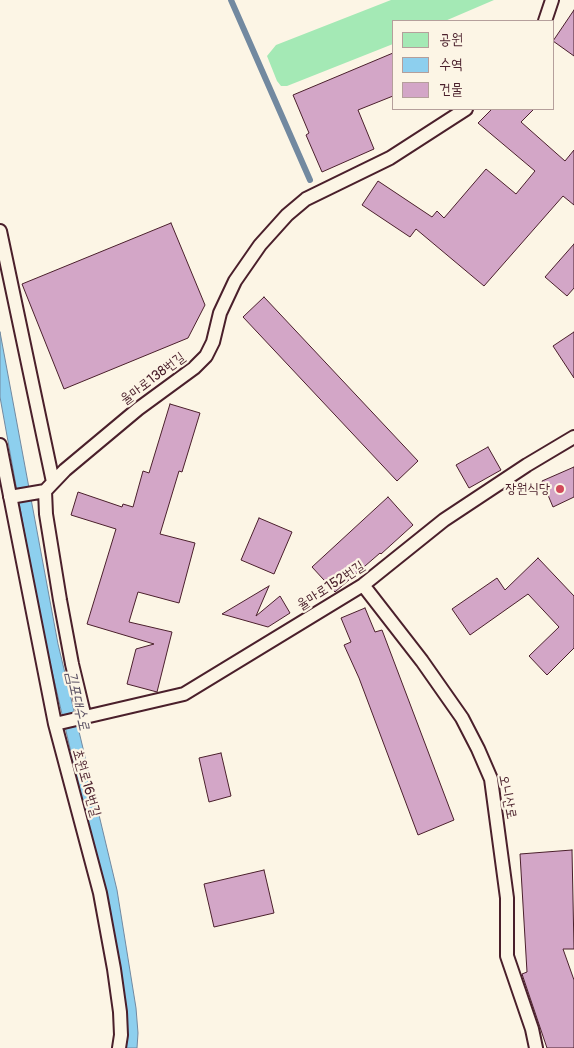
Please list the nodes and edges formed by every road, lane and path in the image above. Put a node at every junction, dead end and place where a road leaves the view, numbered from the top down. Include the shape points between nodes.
1 (552, 0) edge
2 (545, 20) edge
3 (464, 110) edge
4 (0, 231) edge
5 (574, 437) edge
6 (0, 445) edge
7 (49, 487) junction
8 (10, 497) junction
9 (364, 585) junction
10 (85, 718) junction
11 (55, 724) junction
12 (119, 1048) edge
13 (536, 1048) edge

1 - 2 lane
3 - 7 lane, 율마로138번길 via 390,158 306,198 286,215 260,244 235,281 206,356 138,409
4 - 7 lane
5 - 9 lane, 율마로152번길 via 444,520
6 - 8 lane, 초원로16번길
7 - 8 lane
7 - 10 lane via 46,514 72,664
8 - 11 lane, 초원로16번길
9 - 10 lane, 율마로152번길 via 184,694
9 - 13 lane, 오니산로 via 462,718 490,779 507,898 507,956
10 - 11 lane, 율마로152번길
11 - 12 lane, 초원로16번길 via 100,893 120,1012

